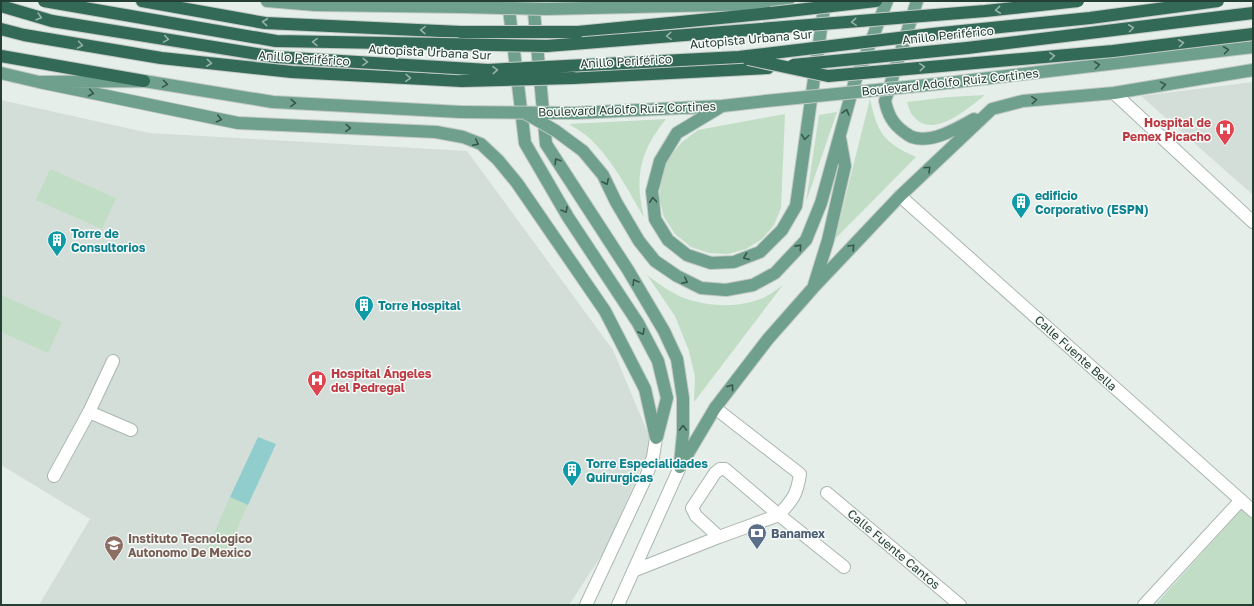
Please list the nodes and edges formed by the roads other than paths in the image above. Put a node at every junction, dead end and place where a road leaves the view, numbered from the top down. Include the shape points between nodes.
1 (44, 1) edge
2 (142, 1) edge
3 (267, 1) edge
4 (508, 1) edge
5 (532, 1) edge
6 (608, 1) edge
7 (788, 1) edge
8 (825, 1) edge
9 (876, 1) edge
10 (887, 1) edge
11 (917, 1) edge
12 (1078, 1) edge
13 (1218, 1) edge
14 (1, 6) edge
15 (582, 8) junction
16 (1253, 12) edge
17 (1, 29) edge
18 (1253, 34) edge
19 (1253, 47) edge
20 (1, 56) edge
21 (739, 56) junction
22 (1253, 70) edge
23 (1, 73) edge
24 (144, 81) junction
25 (40, 82) junction
26 (1114, 94) junction
27 (722, 106) junction
28 (992, 109) junction
29 (524, 112) junction
30 (840, 135) junction
31 (900, 196) junction
32 (1253, 222) edge
33 (813, 288) junction
34 (113, 361) dead end
35 (715, 408) junction
36 (89, 412) junction
37 (131, 430) dead end
38 (656, 438) junction
39 (680, 467) junction
40 (54, 476) dead end
41 (827, 493) dead end
42 (1241, 500) junction
43 (1253, 511) edge
44 (779, 515) junction
45 (719, 537) junction
46 (844, 567) dead end
47 (633, 571) junction
48 (586, 605) edge
49 (618, 605) edge
50 (960, 605) edge
51 (1144, 605) edge

12 -> 1 highway, Autopista Urbana Sur, bridge via 985,12 548,46 276,41
9 -> 2 highway, bridge via 578,32 462,32 265,23
3 - 15 main road, bridge via 316,5
4 -> 38 main road via 525,143 568,217 638,323 658,361 667,398
39 -> 5 main road via 683,398 677,359 664,331 628,270 546,144
6 - 15 main road
7 - 15 main road via 762,4
8 -> 27 main road via 796,206 782,230 760,252 734,262 711,263 687,255 668,240 655,219 652,191 660,161 677,133
30 -> 10 main road via 854,84
11 - 28 main road via 885,101 888,114 897,126 912,137 930,138 955,130
13 - 21 highway, Autopista Urbana Sur, bridge via 1090,18
14 -> 21 highway, Autopista Urbana Sur, bridge via 52,21 276,57 488,70
17 -> 16 highway, Anillo Periférico, bridge via 161,58 292,72 462,81 768,68 967,48
21 -> 18 highway, bridge via 828,76 1113,51
27 -> 19 main road, Boulevard Adolfo Ruiz Cortines, bridge via 947,84
20 - 24 highway
26 -> 22 main road
23 - 25 main road, Boulevard Adolfo Ruiz Cortines
24 - 25 main road, Boulevard Adolfo Ruiz Cortines
24 -> 29 main road, Boulevard Adolfo Ruiz Cortines, bridge via 273,102 461,112
25 -> 38 main road via 238,123 436,132 463,137 481,144 517,183 605,312 645,389
28 -> 26 main road via 1023,101
26 - 32 street
27 - 29 main road, Boulevard Adolfo Ruiz Cortines, bridge via 576,113
31 -> 28 main road
29 -> 30 main road, bridge via 583,151 603,175 639,241 655,261 701,288 726,290 753,285 776,273 806,240 821,203
30 - 33 main road via 845,166 828,240
33 -> 31 main road
31 - 42 street, Calle Fuente Bella
35 -> 33 main road via 768,339
34 - 36 street
35 - 39 main road
35 - 44 street via 800,474 795,497
36 - 37 street
36 - 40 street
38 - 48 street via 646,477
39 - 47 street
41 - 50 street, Calle Fuente Cantos
42 - 43 street, Calle Fuente Bella
42 - 51 street
44 - 45 street
44 - 45 street via 725,469 720,469 692,508 696,516
44 - 46 street
45 - 47 street
47 - 49 street

